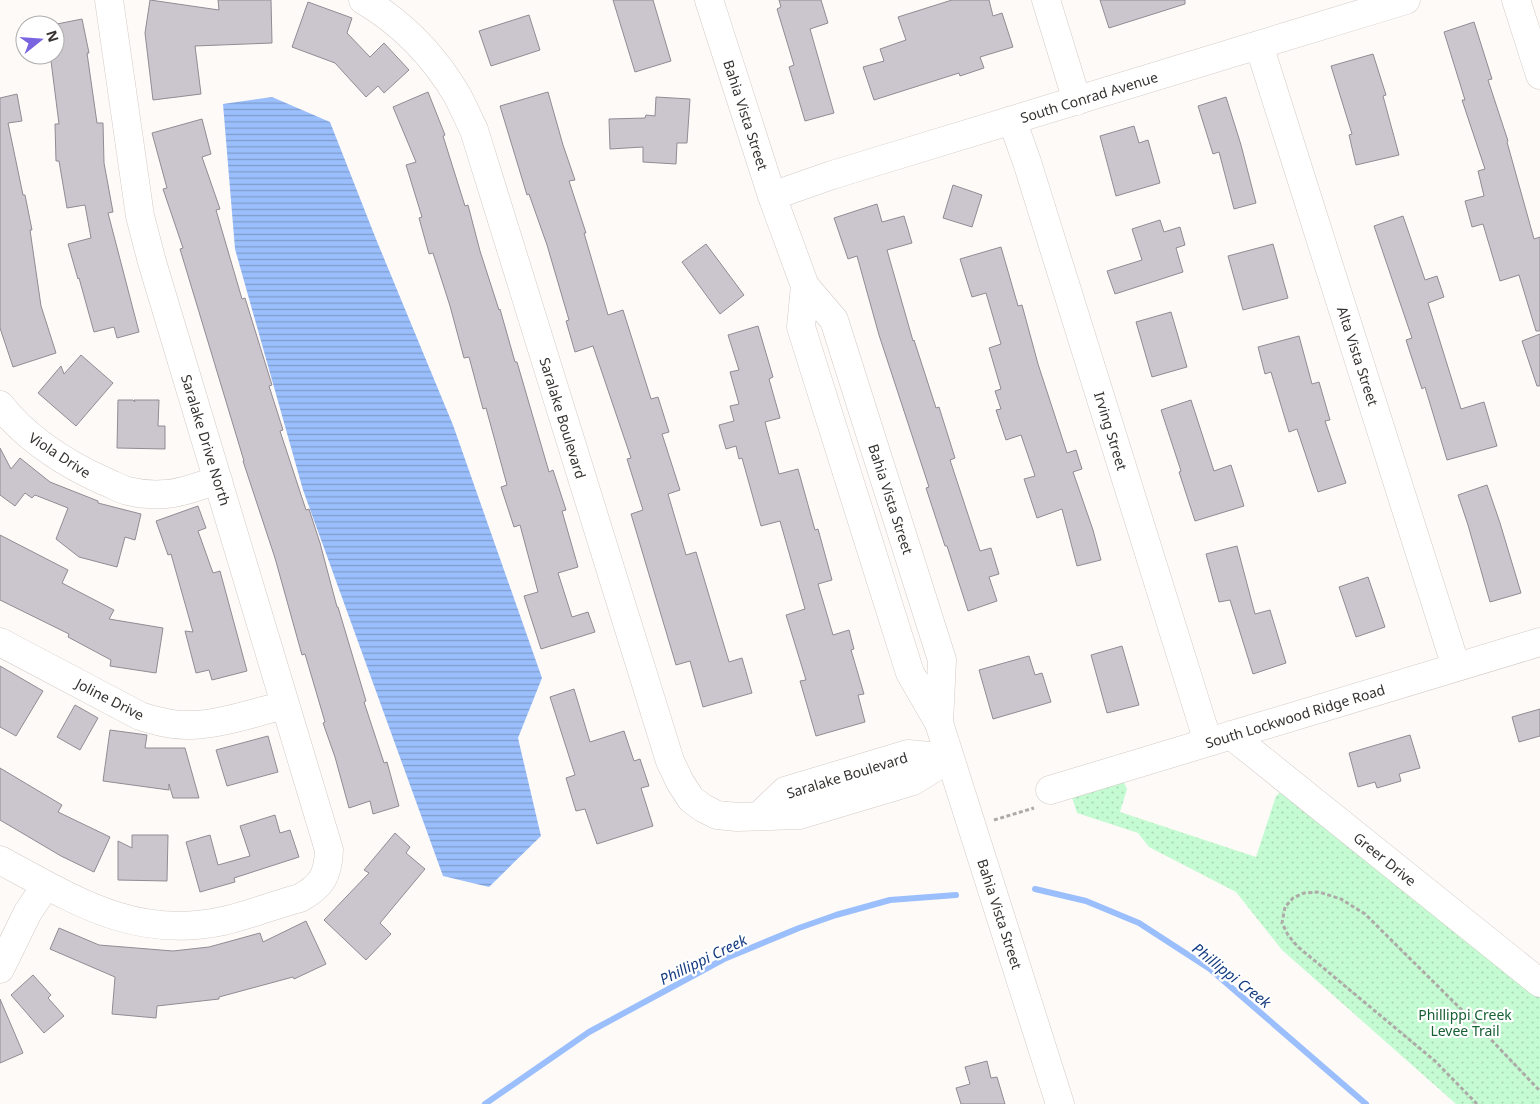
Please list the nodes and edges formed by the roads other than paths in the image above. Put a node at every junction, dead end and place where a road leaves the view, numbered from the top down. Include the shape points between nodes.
1 (109, 0) edge
2 (363, 0) edge
3 (709, 0) edge
4 (1046, 0) edge
5 (1516, 0) edge
6 (1392, 2) edge
7 (1259, 45) junction
8 (1540, 75) edge
9 (1077, 101) junction
10 (1012, 120) junction
11 (772, 196) junction
12 (0, 405) edge
13 (218, 480) junction
14 (0, 642) edge
15 (1540, 642) edge
16 (1456, 667) junction
17 (286, 705) junction
18 (1220, 739) junction
19 (950, 758) junction
20 (1044, 799) road end
21 (0, 860) edge
22 (46, 885) junction
23 (0, 969) edge
24 (1540, 983) edge
25 (1060, 1104) edge

1 - 13 street, Saralake Drive North via 140,216
2 - 19 street, Saralake Boulevard via 404,29 437,65 474,130 670,762 691,798 717,815 799,816 913,782
3 - 11 street, Bahia Vista Street
4 - 9 street
5 - 8 street
6 - 7 street, South Conrad Avenue
7 - 9 street, South Conrad Avenue
7 - 16 street, Alta Vista Street
9 - 10 street, South Conrad Avenue
10 - 11 street, South Conrad Avenue
10 - 18 street, Irving Street
11 - 19 street, Bahia Vista Street via 805,286 800,327 910,673 939,724
12 - 13 street, Viola Drive via 47,449 80,470 127,491 178,493
13 - 17 street, Saralake Drive North
14 - 17 street, Joline Drive via 140,716 161,722 201,724
15 - 16 street, South Lockwood Ridge Road
16 - 18 street, South Lockwood Ridge Road
17 - 22 street, Saralake Drive North via 329,850 326,873 310,892 300,898 223,921 183,926 154,925 120,918
18 - 20 street, South Lockwood Ridge Road
18 - 24 street, Greer Drive
19 - 25 street, Bahia Vista Street
21 - 22 street
22 - 23 street via 28,912

